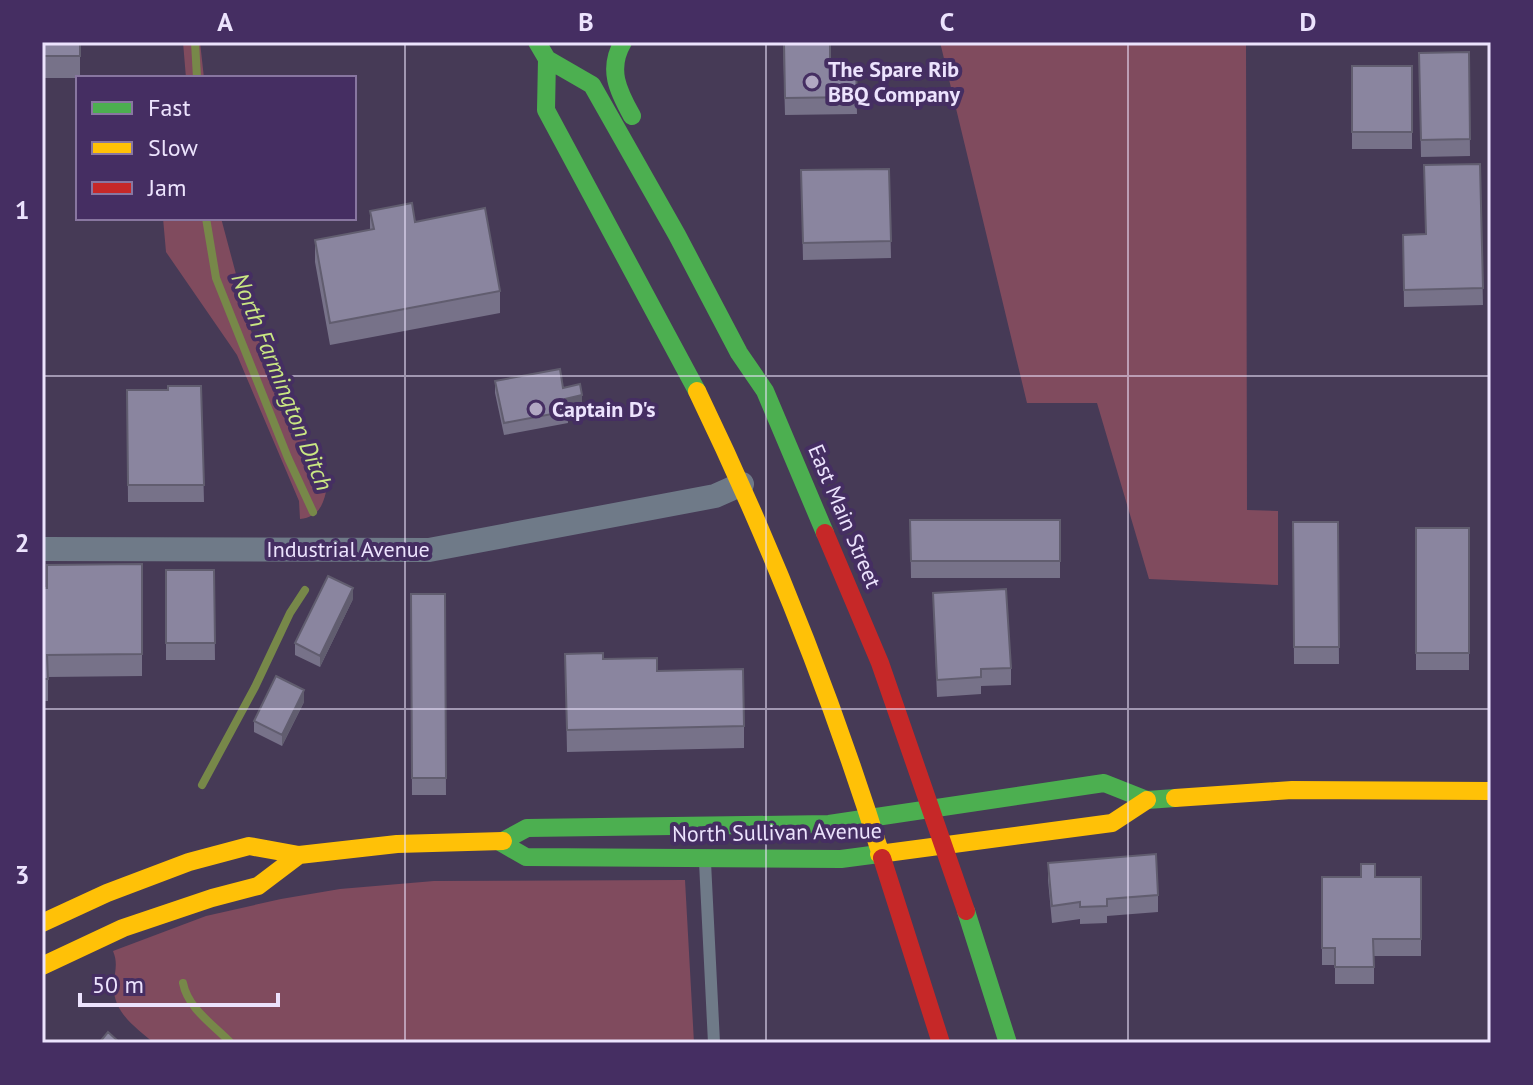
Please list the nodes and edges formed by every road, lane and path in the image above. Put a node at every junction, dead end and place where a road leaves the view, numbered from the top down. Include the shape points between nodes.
1 (537, 42) edge
2 (623, 42) edge
3 (547, 59) junction
4 (644, 138) dead end
5 (753, 340) dead end
6 (765, 391) junction
7 (748, 480) junction
8 (42, 549) edge
9 (1491, 791) edge
10 (1147, 800) junction
11 (933, 810) junction
12 (870, 819) junction
13 (500, 842) junction
14 (946, 847) junction
15 (299, 855) junction
16 (881, 855) junction
17 (704, 859) junction
18 (42, 923) edge
19 (42, 966) edge
20 (714, 1043) edge
21 (941, 1043) edge
22 (1008, 1043) edge

1 - 3 main road, East Main Street
2 - 4 main road via 615,55 615,81
3 - 6 main road, East Main Street via 592,85
3 - 7 main road via 546,110
5 - 6 main road
6 - 11 main road, East Main Street via 788,460 880,663
7 - 8 street, Industrial Avenue via 715,496 429,550
7 - 12 main road
9 - 10 main road, North Sullivan Avenue via 1292,790
10 - 11 main road, North Sullivan Avenue via 1104,783
10 - 14 main road, North Sullivan Avenue via 1112,823
11 - 12 main road, North Sullivan Avenue
11 - 14 main road, East Main Street
12 - 13 main road, North Sullivan Avenue via 527,828
12 - 16 main road
13 - 15 main road, North Sullivan Avenue via 397,844
13 - 17 main road, North Sullivan Avenue via 526,857
14 - 16 main road, North Sullivan Avenue
14 - 22 main road, East Main Street
15 - 18 main road, North Sullivan Avenue via 249,846 189,862
15 - 19 main road via 258,886 123,928
16 - 17 main road, North Sullivan Avenue
16 - 21 main road
17 - 20 lane

